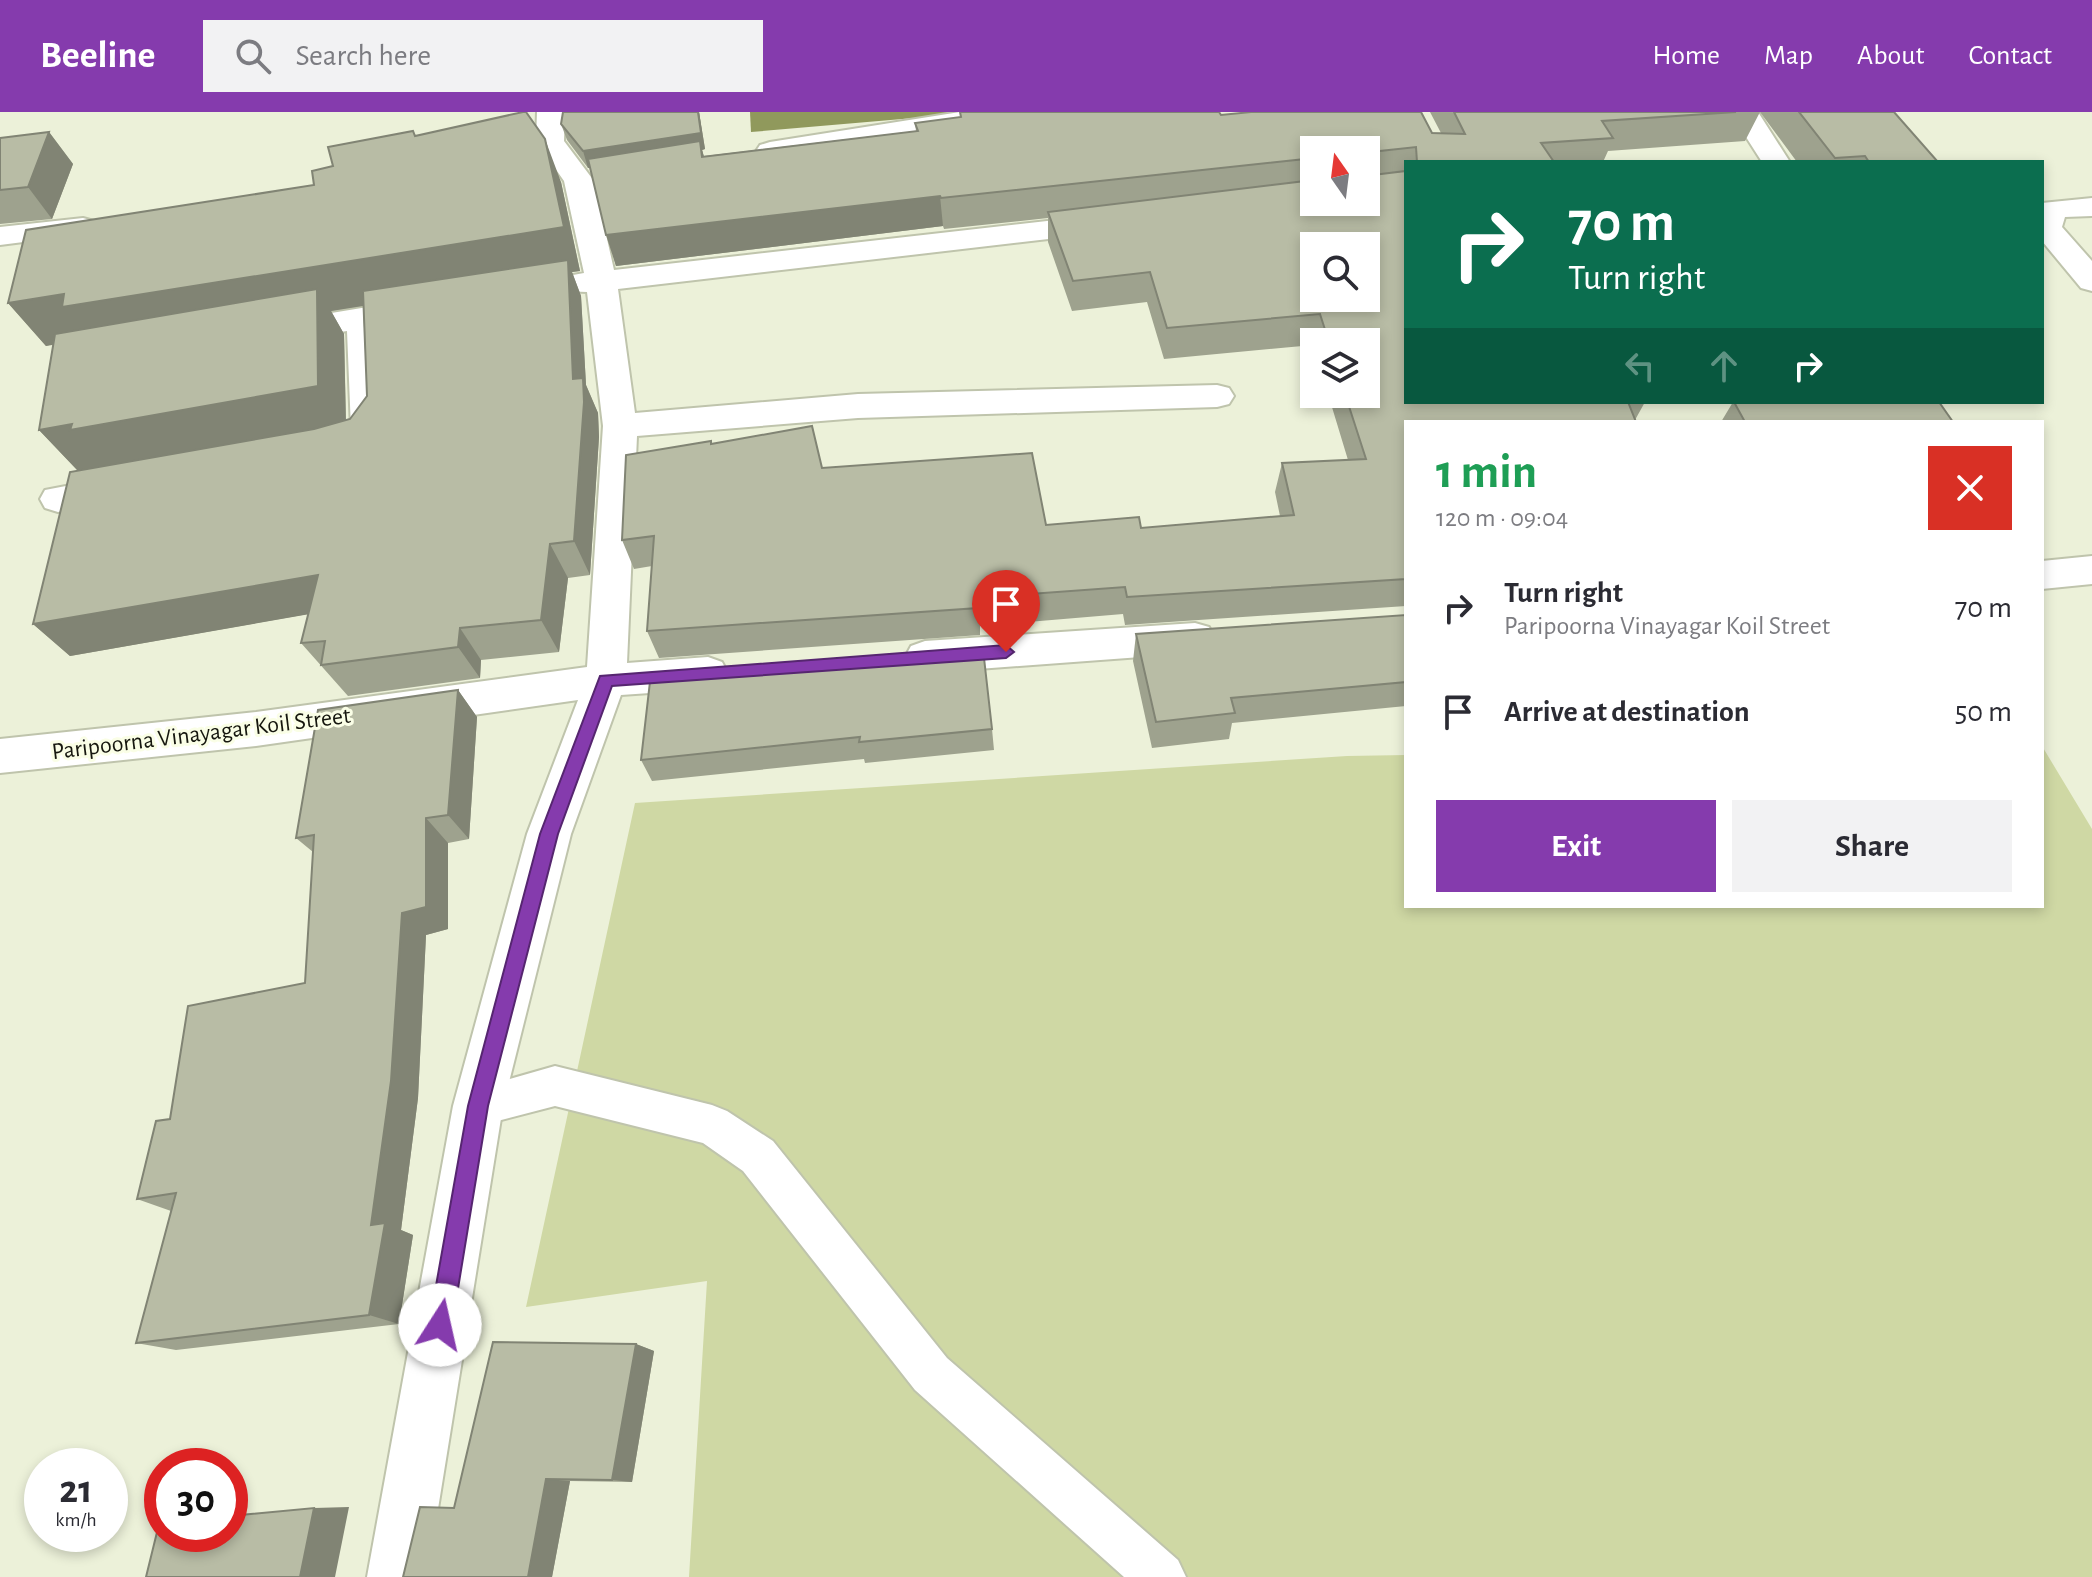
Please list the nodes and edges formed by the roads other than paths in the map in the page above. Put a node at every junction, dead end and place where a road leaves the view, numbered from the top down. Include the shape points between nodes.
1 (1012, 112) edge
2 (1744, 112) edge
3 (540, 134) edge
4 (749, 154) edge
5 (1775, 160) edge
6 (2092, 207) edge
7 (1140, 219) edge
8 (113, 222) edge
9 (0, 236) edge
10 (601, 280) junction
11 (2092, 281) edge
12 (544, 289) edge
13 (454, 303) edge
14 (363, 317) junction
15 (242, 338) edge
16 (1217, 396) dead end
17 (620, 426) junction
18 (322, 452) edge
19 (151, 482) edge
20 (58, 499) dead end
21 (2092, 570) edge
22 (2044, 575) edge
23 (1233, 635) edge
24 (888, 660) edge
25 (747, 670) edge
26 (606, 680) junction
27 (0, 756) edge
28 (478, 1106) junction
29 (397, 1577) edge
30 (1161, 1577) edge

1 - 4 street
2 - 5 street
3 - 10 street via 594,179
6 - 11 street via 2053,209 2047,228
7 - 10 street
8 - 9 street
10 - 12 street
10 - 17 street
13 - 14 street
14 - 15 street
14 - 18 street via 369,432 360,442
16 - 17 street via 858,406
17 - 26 street
19 - 20 street
21 - 22 street
23 - 24 street
25 - 26 street, Paripoorna Vinayagar Koil Street
26 - 27 street, Paripoorna Vinayagar Koil Street via 256,729
26 - 28 street via 549,834
28 - 29 street
28 - 30 lane via 555,1086 712,1125 758,1156 931,1374

